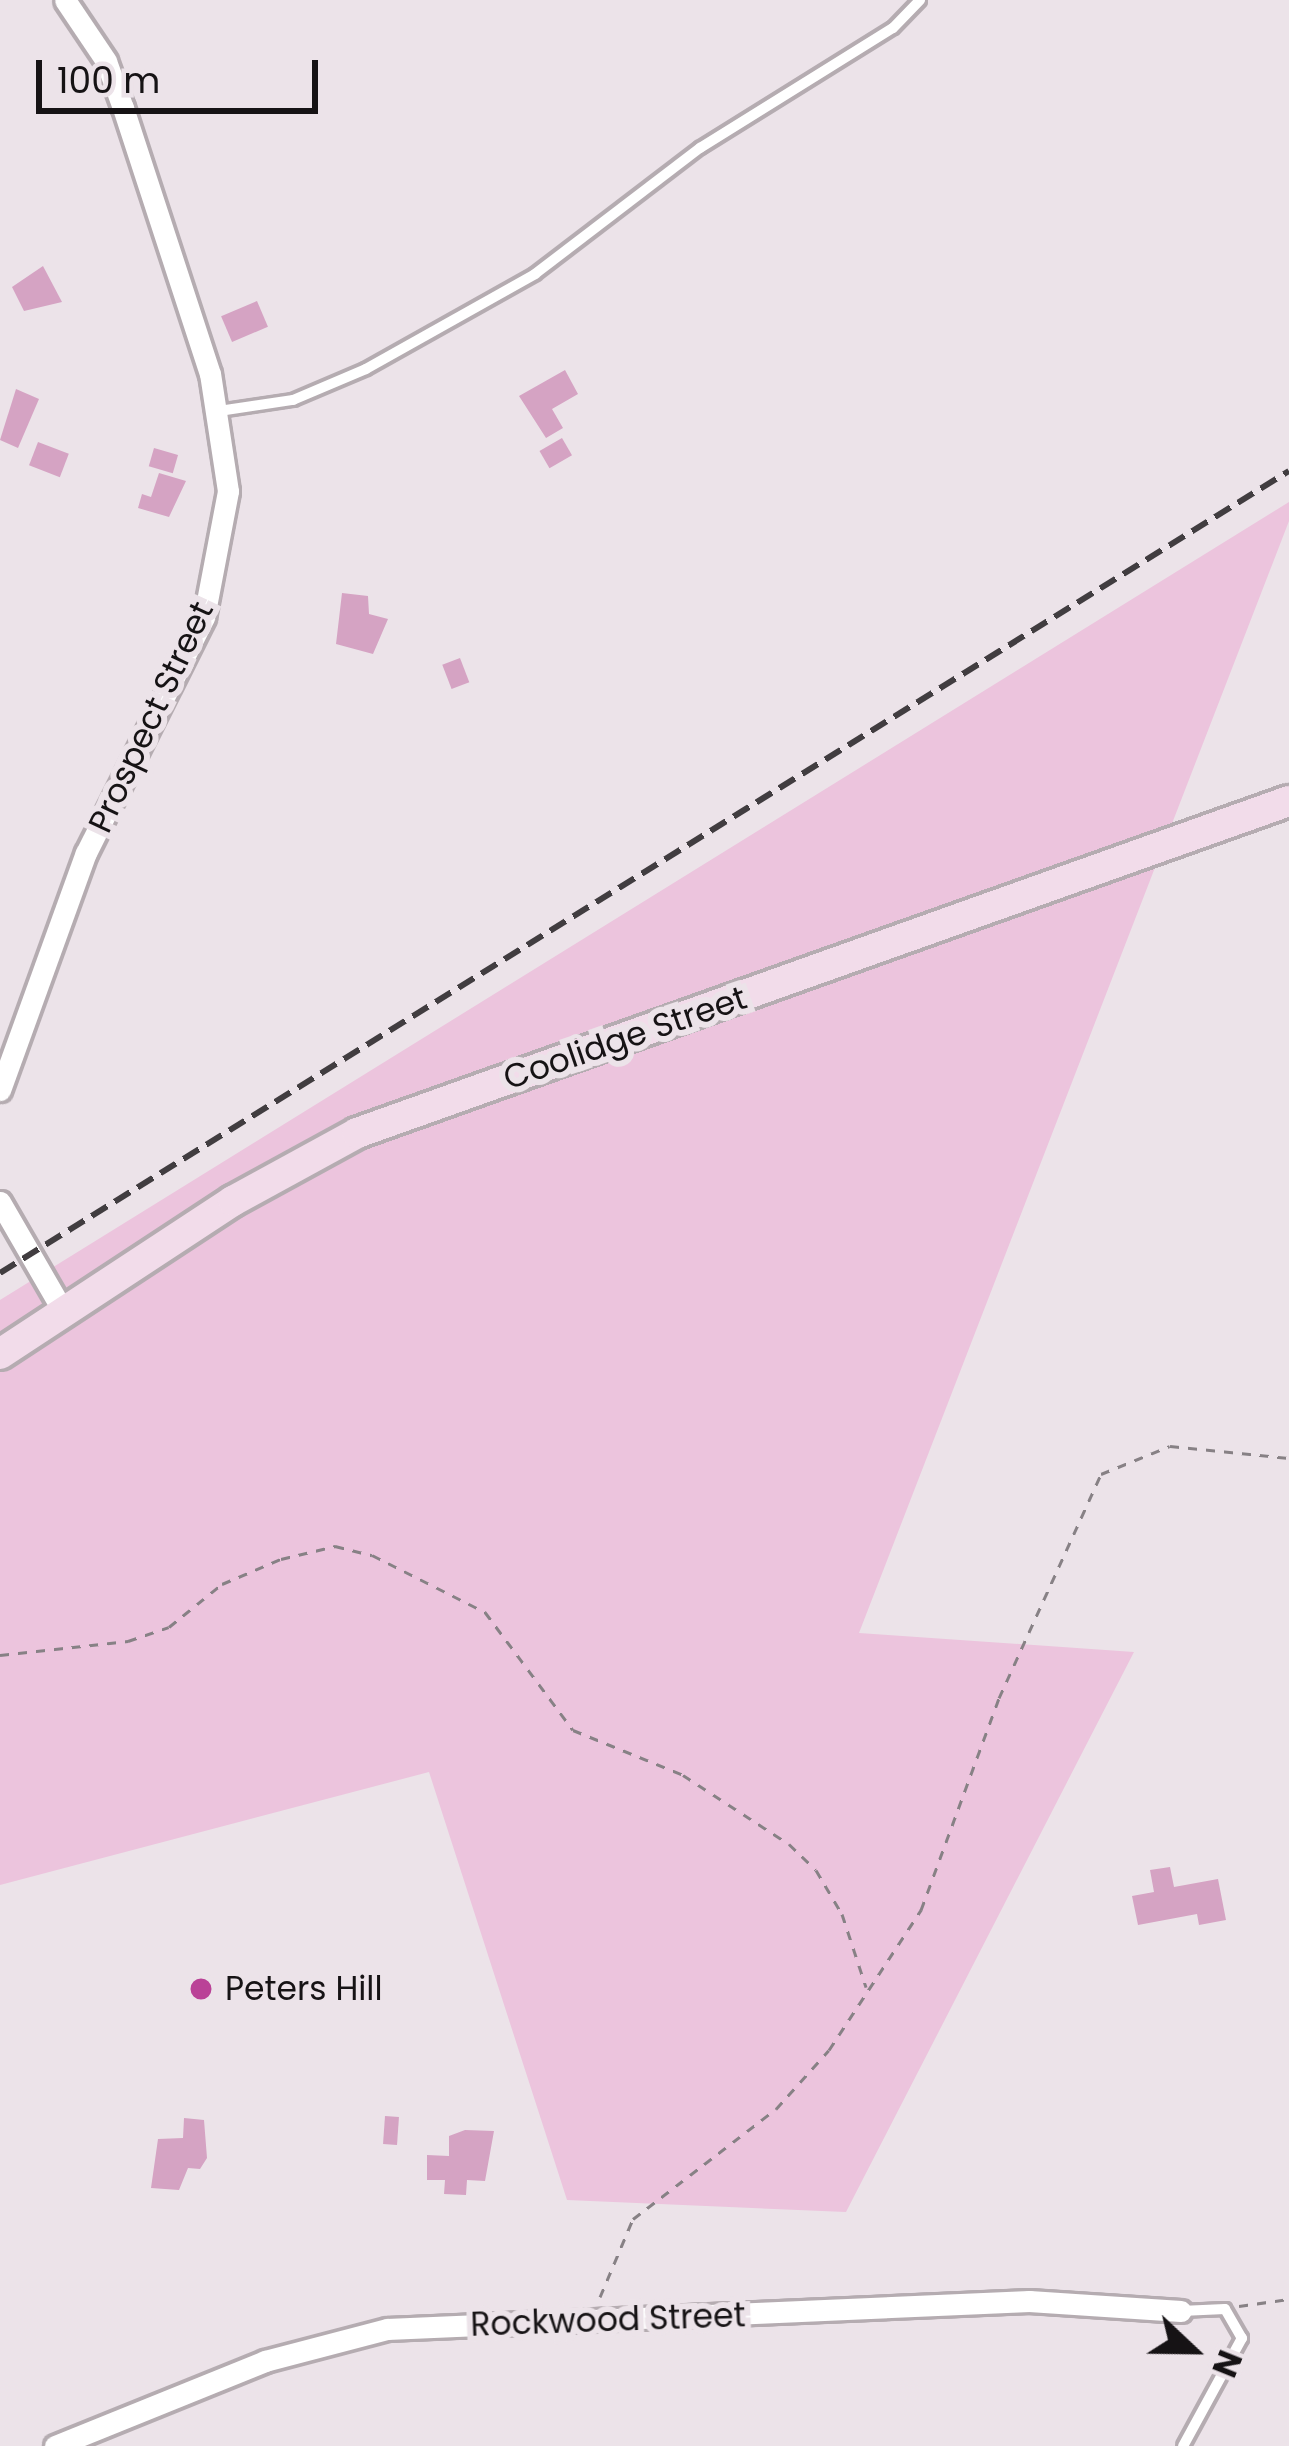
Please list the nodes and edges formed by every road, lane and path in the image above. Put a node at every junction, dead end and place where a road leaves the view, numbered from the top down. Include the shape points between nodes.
1 (65, 0) edge
2 (920, 0) edge
3 (218, 411) junction
4 (1289, 801) edge
5 (0, 1090) edge
6 (0, 1202) edge
7 (63, 1312) junction
8 (0, 1354) edge
9 (1289, 1458) edge
10 (0, 1655) edge
11 (866, 1989) junction
12 (1289, 2299) edge
13 (1225, 2309) junction
14 (1181, 2311) joint
15 (593, 2319) junction
16 (55, 2446) edge
17 (1184, 2446) edge

1 - 3 street, Prospect Street via 106,61
2 - 3 lane via 893,28 700,148 535,274 366,369 293,400
3 - 5 street, Prospect Street via 228,491 204,617 86,853
4 - 7 main road, Coolidge Street via 376,1125 259,1185
6 - 7 street
7 - 8 main road, Coolidge Street
9 - 11 path via 1170,1447 1101,1474 999,1698 921,1910
10 - 11 path via 128,1642 176,1622 222,1584 281,1559 335,1546 372,1555 485,1612 573,1730 683,1775 801,1855 842,1913
11 - 15 path via 829,2050 776,2109 633,2219
12 - 13 path
13 - 14 lane
13 - 17 lane via 1240,2327 1236,2360
14 - 15 street, Rockwood Street via 1029,2301
15 - 16 street, Rockwood Street via 387,2329 265,2361

